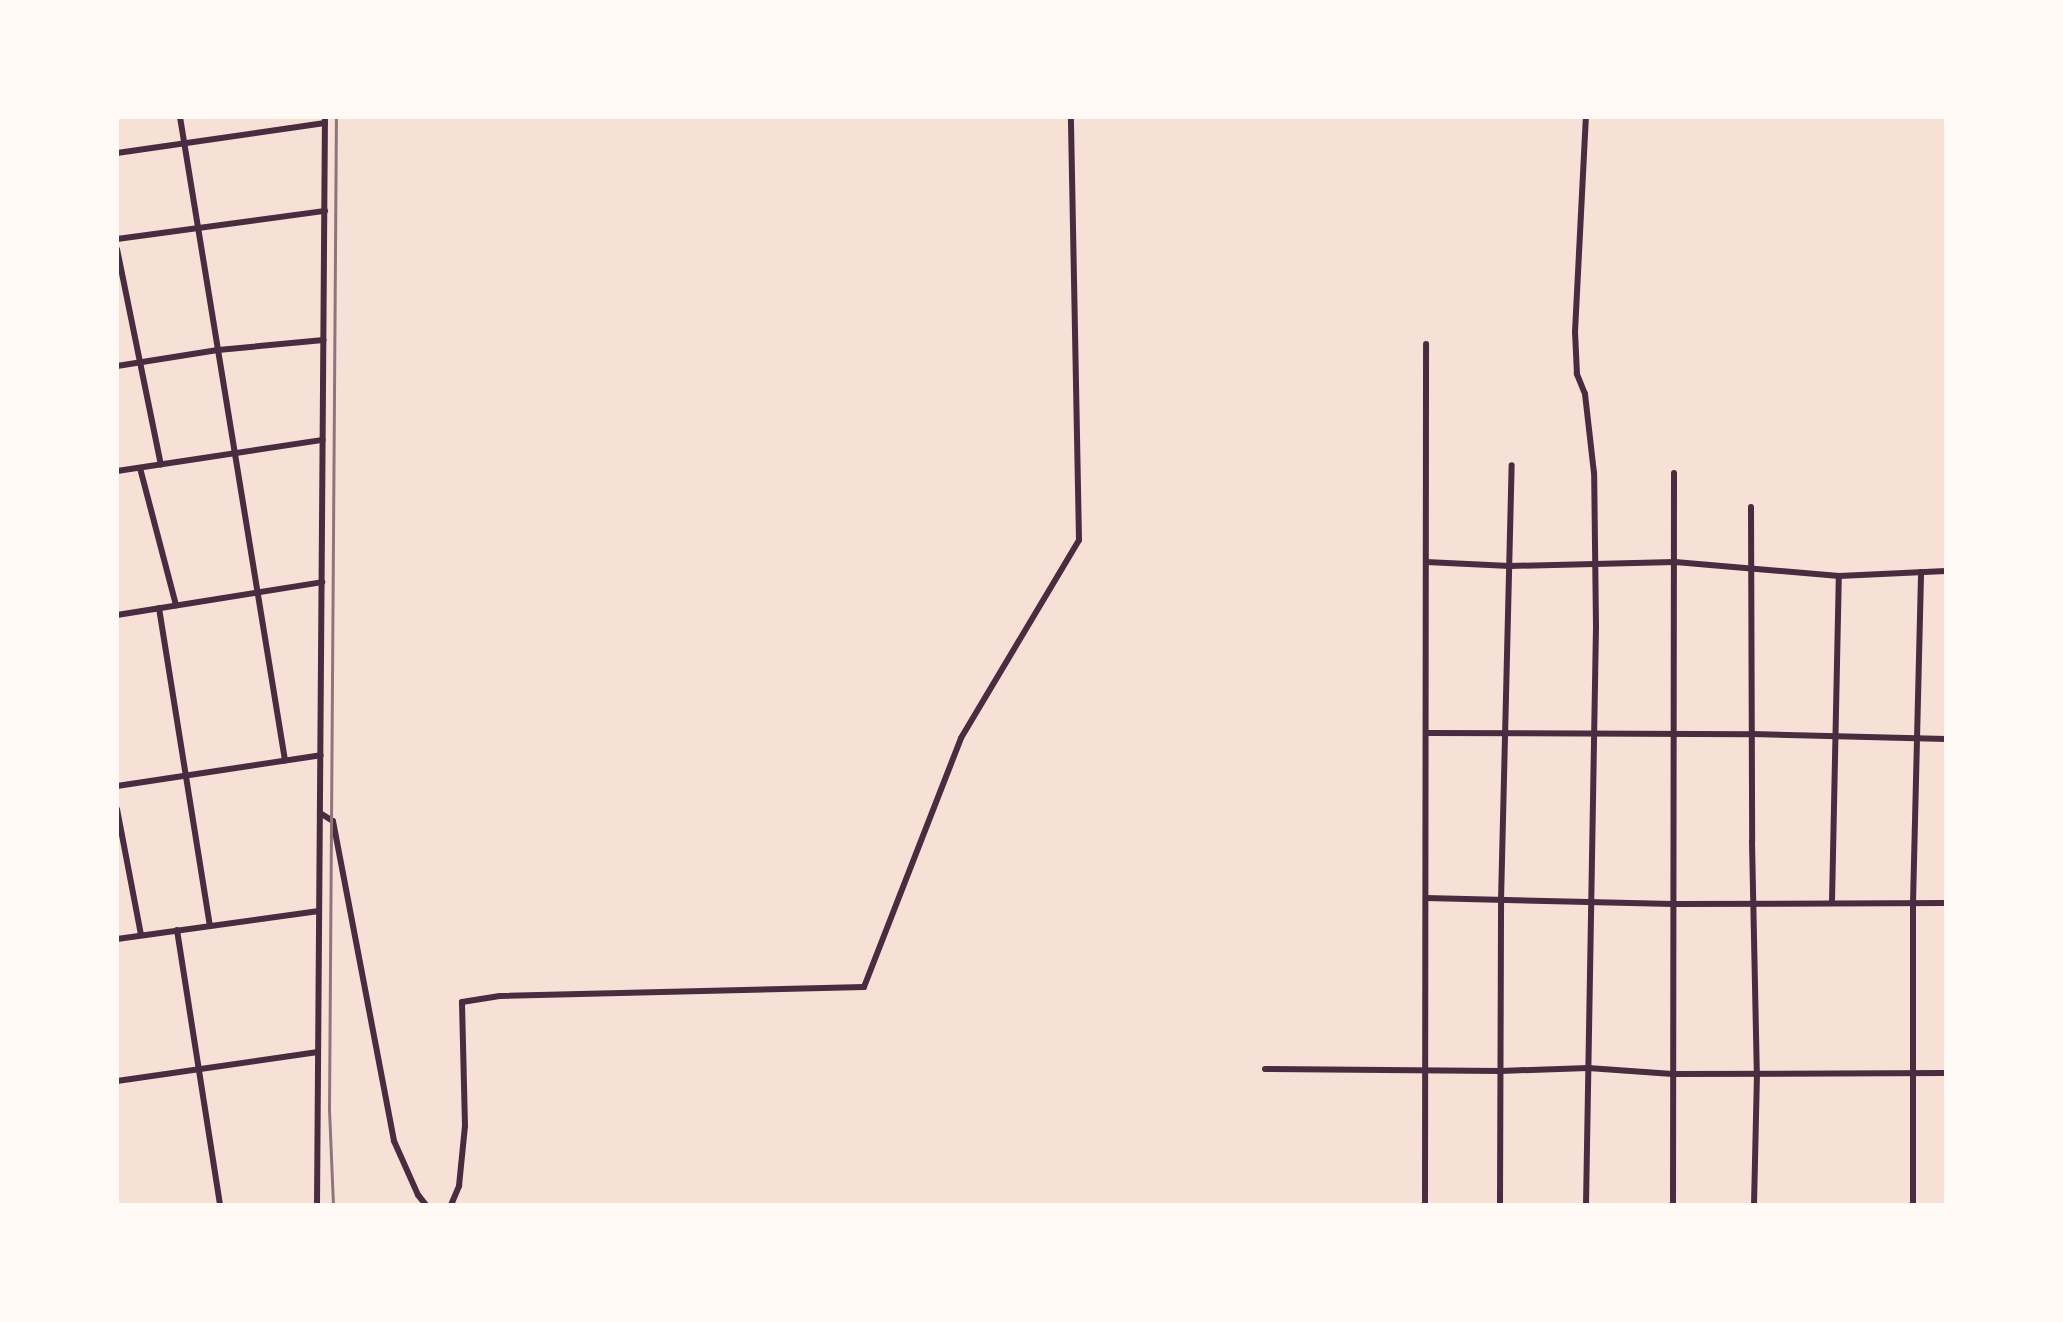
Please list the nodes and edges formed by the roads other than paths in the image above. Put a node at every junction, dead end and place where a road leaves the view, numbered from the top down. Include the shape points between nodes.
1 (180, 117) edge
2 (1071, 117) edge
3 (1586, 117) edge
4 (325, 120) edge
5 (184, 144) junction
6 (117, 153) edge
7 (325, 211) junction
8 (198, 228) junction
9 (117, 239) edge
10 (117, 249) edge
11 (324, 340) junction
12 (1426, 344) dead end
13 (218, 350) junction
14 (141, 363) junction
15 (117, 366) edge
16 (323, 440) junction
17 (236, 454) junction
18 (161, 465) junction
19 (1512, 465) dead end
20 (140, 468) junction
21 (117, 471) edge
22 (1674, 473) dead end
23 (1751, 508) dead end
24 (1426, 562) junction
25 (1675, 562) junction
26 (1595, 565) junction
27 (1510, 566) junction
28 (1752, 569) junction
29 (1946, 571) edge
30 (1921, 572) junction
31 (1839, 576) junction
32 (322, 582) junction
33 (260, 592) junction
34 (176, 606) junction
35 (159, 608) junction
36 (117, 615) edge
37 (1426, 733) junction
38 (1674, 734) junction
39 (1752, 734) junction
40 (1505, 735) junction
41 (1594, 735) junction
42 (1836, 737) junction
43 (1917, 738) junction
44 (1946, 739) edge
45 (321, 755) junction
46 (285, 760) junction
47 (188, 775) junction
48 (117, 786) edge
49 (117, 809) edge
50 (320, 813) junction
51 (1426, 898) junction
52 (1501, 901) junction
53 (1591, 901) junction
54 (1753, 902) junction
55 (1832, 902) junction
56 (1913, 903) junction
57 (1946, 903) edge
58 (1673, 904) junction
59 (319, 911) junction
60 (210, 926) junction
61 (177, 930) junction
62 (141, 935) junction
63 (117, 939) edge
64 (318, 1052) junction
65 (1588, 1068) junction
66 (197, 1069) junction
67 (1265, 1069) dead end
68 (1426, 1070) junction
69 (1500, 1071) junction
70 (1673, 1073) junction
71 (1757, 1073) junction
72 (1946, 1073) edge
73 (1913, 1074) junction
74 (117, 1080) edge
75 (219, 1205) edge
76 (317, 1205) edge
77 (426, 1205) edge
78 (452, 1205) edge
79 (1425, 1205) edge
80 (1500, 1205) edge
81 (1586, 1205) edge
82 (1673, 1205) edge
83 (1754, 1205) edge
84 (1913, 1205) edge

1 - 5 street
2 - 78 street via 1079,540 961,738 864,987 500,996 462,1002 466,1126 460,1186
3 - 26 street via 1575,331 1577,374 1585,394 1594,473
4 - 5 street
4 - 7 street
5 - 6 street
5 - 8 street
7 - 8 street
7 - 11 street
8 - 9 street
8 - 13 street
10 - 14 street
11 - 13 street
11 - 16 street
12 - 24 street
13 - 14 street
13 - 17 street
14 - 15 street
14 - 18 street
16 - 17 street
16 - 32 street
17 - 18 street
17 - 33 street
18 - 20 street
19 - 27 street
20 - 21 street
20 - 34 street
22 - 25 street
23 - 28 street
24 - 27 street
24 - 37 street
25 - 26 street
25 - 28 street
25 - 38 street
26 - 27 street
26 - 41 street
27 - 40 street
28 - 31 street
28 - 39 street
29 - 30 street
30 - 31 street
30 - 43 street
31 - 42 street
32 - 33 street
32 - 45 street
33 - 34 street
33 - 46 street
34 - 35 street
35 - 36 street
35 - 47 street
37 - 40 street
37 - 51 street
38 - 39 street
38 - 41 street
38 - 58 street
39 - 42 street
39 - 54 street
40 - 41 street
40 - 52 street
41 - 53 street
42 - 43 street
42 - 55 street
43 - 44 street
43 - 56 street
45 - 46 street
45 - 50 street
46 - 47 street
47 - 48 street
47 - 60 street
49 - 62 street
50 - 59 street
50 - 77 street via 333,821 394,1141
51 - 52 street
51 - 68 street
52 - 53 street
52 - 69 street
53 - 58 street
53 - 65 street
54 - 55 street
54 - 58 street
54 - 71 street
55 - 56 street
56 - 57 street
56 - 73 street
58 - 70 street
59 - 60 street
59 - 64 street
60 - 61 street
61 - 62 street
61 - 66 street
62 - 63 street
64 - 66 street
64 - 76 street
65 - 69 street
65 - 70 street
65 - 81 street
66 - 74 street
66 - 75 street
67 - 68 street
68 - 69 street
68 - 79 street
69 - 80 street
70 - 71 street
70 - 82 street
71 - 73 street
71 - 83 street
72 - 73 street
73 - 84 street

